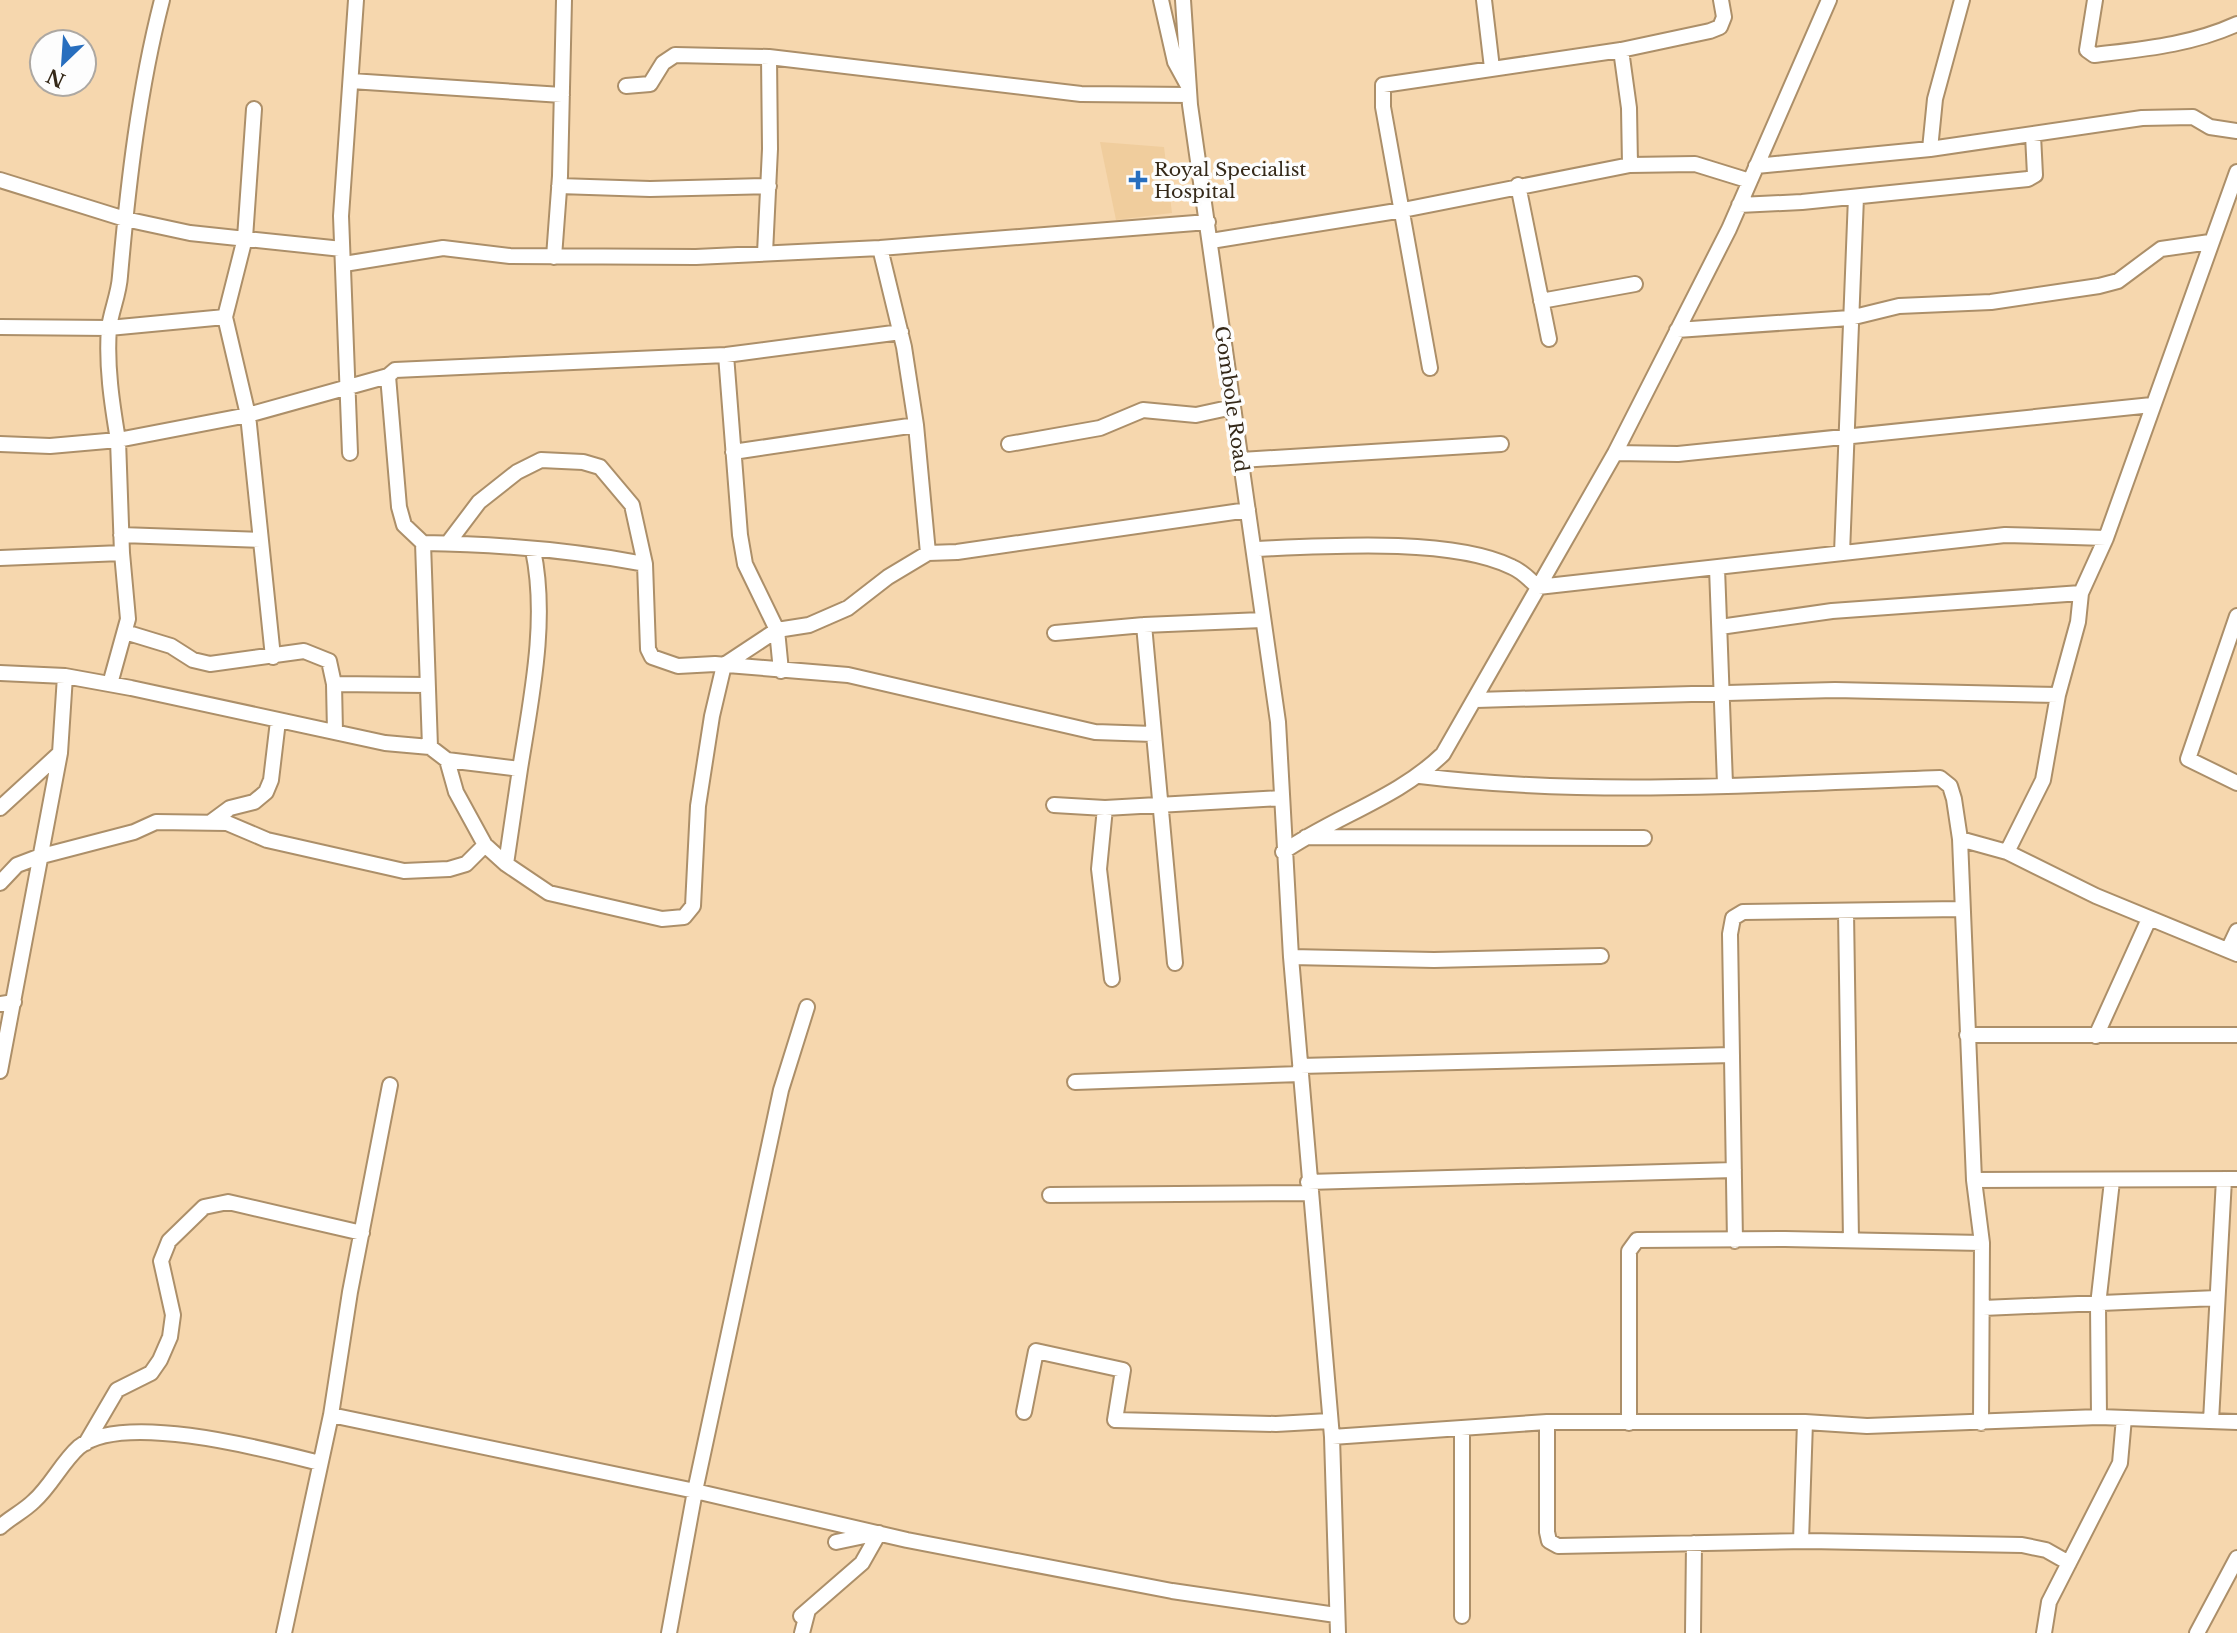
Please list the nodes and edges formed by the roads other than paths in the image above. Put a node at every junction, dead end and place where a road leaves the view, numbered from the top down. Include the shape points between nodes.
1 (162, 0) edge
2 (356, 0) edge
3 (564, 0) edge
4 (1161, 0) edge
5 (1184, 0) edge
6 (1483, 0) edge
7 (1721, 0) edge
8 (1962, 0) edge
9 (2095, 0) edge
10 (1824, 1) edge
11 (2237, 24) edge
12 (1621, 50) junction
13 (769, 57) junction
14 (1493, 68) junction
15 (351, 81) junction
16 (626, 86) dead end
17 (1189, 92) junction
18 (562, 95) junction
19 (254, 109) dead end
20 (2237, 131) edge
21 (2033, 135) junction
22 (1930, 149) junction
23 (1630, 165) junction
24 (1756, 166) junction
25 (2237, 173) edge
26 (0, 180) edge
27 (1750, 181) junction
28 (1518, 185) junction
29 (559, 186) junction
30 (768, 186) junction
31 (1856, 197) junction
32 (1739, 205) junction
33 (1403, 210) junction
34 (125, 219) junction
35 (1208, 222) junction
36 (245, 238) junction
37 (1211, 241) junction
38 (2210, 242) junction
39 (880, 248) junction
40 (342, 249) junction
41 (765, 253) junction
42 (554, 257) junction
43 (344, 264) junction
44 (1635, 284) dead end
45 (1541, 301) junction
46 (225, 317) junction
47 (1850, 318) junction
48 (0, 327) edge
49 (109, 328) junction
50 (1677, 330) junction
51 (901, 332) junction
52 (1549, 339) dead end
53 (726, 355) junction
54 (1430, 368) dead end
55 (388, 376) junction
56 (349, 385) junction
57 (2152, 405) junction
58 (1233, 407) junction
59 (248, 415) junction
60 (916, 425) junction
61 (1846, 438) junction
62 (118, 440) junction
63 (0, 444) edge
64 (1009, 444) dead end
65 (1501, 444) dead end
66 (733, 452) junction
67 (350, 453) dead end
68 (1615, 453) junction
69 (1241, 460) junction
70 (1248, 510) junction
71 (121, 535) junction
72 (2106, 538) junction
73 (260, 540) junction
74 (423, 543) junction
75 (448, 544) junction
76 (1255, 549) junction
77 (533, 550) junction
78 (122, 553) junction
79 (928, 553) junction
80 (1842, 553) junction
81 (0, 558) edge
82 (645, 564) junction
83 (1717, 568) junction
84 (1538, 587) junction
85 (2081, 593) junction
86 (1262, 620) junction
87 (2236, 621) edge
88 (1144, 625) junction
89 (1720, 627) junction
90 (776, 630) junction
91 (125, 632) junction
92 (1055, 633) dead end
93 (274, 657) junction
94 (724, 665) junction
95 (781, 671) junction
96 (0, 673) edge
97 (65, 676) junction
98 (110, 684) junction
99 (334, 684) junction
100 (427, 685) junction
101 (1724, 692) junction
102 (2058, 695) junction
103 (1476, 699) junction
104 (278, 720) junction
105 (335, 732) junction
106 (1153, 734) junction
107 (430, 747) junction
108 (60, 753) junction
109 (447, 760) junction
110 (520, 769) junction
111 (1420, 776) junction
112 (2237, 783) edge
113 (1725, 784) junction
114 (1282, 798) junction
115 (1159, 804) junction
116 (1054, 805) dead end
117 (0, 808) edge
118 (1105, 808) junction
119 (211, 822) junction
120 (1304, 837) junction
121 (1644, 838) dead end
122 (1960, 839) junction
123 (485, 845) junction
124 (1283, 852) junction
125 (2007, 852) junction
126 (38, 857) junction
127 (506, 864) junction
128 (0, 883) edge
129 (1961, 909) junction
130 (1846, 912) junction
131 (2149, 919) junction
132 (2237, 931) edge
133 (2232, 952) edge
134 (1601, 956) dead end
135 (1291, 957) junction
136 (1175, 963) dead end
137 (1112, 979) dead end
138 (7, 1003) edge
139 (807, 1007) dead end
140 (1967, 1035) junction
141 (2237, 1035) edge
142 (2096, 1036) junction
143 (1732, 1055) junction
144 (1301, 1070) junction
145 (0, 1071) edge
146 (1075, 1082) dead end
147 (390, 1085) dead end
148 (1734, 1170) junction
149 (2230, 1179) edge
150 (1974, 1180) junction
151 (2112, 1181) junction
152 (1309, 1187) junction
153 (1050, 1195) dead end
154 (362, 1233) junction
155 (1852, 1240) junction
156 (1735, 1241) junction
157 (1982, 1244) junction
158 (2217, 1298) junction
159 (2098, 1305) junction
160 (1983, 1308) junction
161 (1024, 1412) dead end
162 (331, 1415) junction
163 (2099, 1417) junction
164 (2124, 1418) junction
165 (1329, 1421) junction
166 (2211, 1421) junction
167 (1547, 1422) junction
168 (1805, 1422) junction
169 (2237, 1422) edge
170 (1629, 1423) junction
171 (1981, 1423) junction
172 (1462, 1428) junction
173 (1332, 1437) junction
174 (86, 1443) junction
175 (320, 1463) junction
176 (695, 1492) junction
177 (0, 1527) edge
178 (879, 1533) junction
179 (1801, 1541) junction
180 (836, 1542) dead end
181 (1693, 1543) junction
182 (2237, 1558) edge
183 (2069, 1563) junction
184 (1336, 1615) junction
185 (1462, 1616) dead end
186 (669, 1632) edge
187 (284, 1633) edge
188 (802, 1633) edge
189 (1338, 1633) edge
190 (1693, 1633) edge
191 (2043, 1633) edge
192 (2197, 1633) edge

1 - 34 street via 149,50
2 - 15 street
3 - 18 street
4 - 17 street via 1175,62
5 - 17 street, Gombole Road
6 - 14 street
7 - 12 street via 1724,17 1720,27
8 - 22 street via 1935,99
9 - 11 street via 2087,50 2094,55 2165,47
10 - 24 street
12 - 14 street
12 - 23 street
13 - 16 street via 675,55 663,63 650,84
13 - 17 street via 1081,94
13 - 30 street
14 - 33 street via 1383,85
15 - 18 street
15 - 40 street
17 - 35 street, Gombole Road
18 - 29 street
19 - 36 street
20 - 21 street via 2182,116
21 - 22 street
21 - 31 street via 2034,178
22 - 24 street
23 - 27 street via 1695,164
23 - 28 street
24 - 27 street
25 - 38 street
26 - 34 street
27 - 32 street
28 - 33 street
28 - 45 street
29 - 30 street
29 - 42 street
30 - 41 street
31 - 32 street
31 - 47 street
32 - 50 street
33 - 37 street
33 - 54 street
34 - 36 street via 190,233
34 - 49 street via 120,285
35 - 37 street, Gombole Road
35 - 39 street
36 - 40 street
36 - 46 street
37 - 58 street, Gombole Road
38 - 47 street via 2161,249 2118,281 2099,286 1991,302 1899,306
38 - 57 street
39 - 41 street
39 - 51 street
40 - 43 street
41 - 42 street
42 - 43 street via 443,248
43 - 56 street
44 - 45 street
45 - 52 street
46 - 49 street
46 - 59 street
47 - 50 street
47 - 61 street
48 - 49 street
49 - 62 street
50 - 68 street
51 - 53 street
51 - 60 street
53 - 55 street via 396,370
53 - 66 street
55 - 56 street
55 - 74 street via 399,507 404,525
56 - 59 street
56 - 67 street
57 - 61 street
57 - 72 street
58 - 64 street via 1196,415 1143,410 1100,428
58 - 69 street, Gombole Road
59 - 62 street
59 - 73 street
60 - 66 street
60 - 79 street
61 - 68 street via 1678,454
61 - 80 street
62 - 63 street via 50,446
62 - 71 street
65 - 69 street
66 - 90 street via 745,565
68 - 84 street
69 - 70 street, Gombole Road
70 - 76 street, Gombole Road
70 - 79 street
71 - 73 street
71 - 78 street
72 - 80 street via 2005,535
72 - 85 street
73 - 93 street
74 - 75 street
74 - 100 street
75 - 77 street
75 - 82 street via 478,502 517,472 541,460 583,461 600,467 632,505
76 - 84 street via 1321,546 1462,551 1515,568
76 - 86 street, Gombole Road
77 - 82 street
77 - 110 street via 539,581
78 - 81 street
78 - 91 street
79 - 90 street via 840,613 809,625
80 - 83 street
82 - 94 street via 652,657 678,666
83 - 84 street
83 - 89 street
84 - 103 street
85 - 89 street via 1832,611
85 - 102 street
86 - 88 street
86 - 114 street, Gombole Road via 1279,722
87 - 112 street via 2188,759
88 - 92 street
88 - 106 street
89 - 101 street
90 - 94 street
90 - 95 street
91 - 93 street via 210,664
91 - 98 street
93 - 99 street via 304,651 329,661
94 - 95 street
94 - 127 street via 698,806 689,914 662,919 549,892
95 - 106 street via 848,676 1095,732
96 - 97 street
97 - 98 street
97 - 108 street
98 - 104 street
99 - 100 street
99 - 105 street
100 - 107 street
101 - 102 street
101 - 103 street
101 - 113 street
102 - 125 street via 2043,780
103 - 111 street via 1443,754
104 - 105 street
104 - 119 street via 266,792
105 - 107 street
106 - 115 street
107 - 109 street
108 - 117 street
108 - 126 street
109 - 110 street
109 - 123 street via 456,792
110 - 127 street
111 - 113 street via 1562,786
111 - 120 street
113 - 122 street via 1940,778 1950,786
114 - 115 street
114 - 124 street, Gombole Road
115 - 118 street
115 - 136 street
116 - 118 street
118 - 137 street via 1099,869
119 - 123 street via 226,823 267,840 404,871 466,864
119 - 126 street via 156,822
120 - 121 street
120 - 124 street
122 - 125 street
122 - 129 street
123 - 127 street
124 - 135 street, Gombole Road
125 - 131 street
126 - 128 street via 17,865
126 - 138 street
129 - 130 street
129 - 140 street
130 - 143 street via 1743,912 1733,918
130 - 155 street
131 - 133 street
131 - 142 street
132 - 133 street
134 - 135 street
135 - 144 street, Gombole Road
138 - 145 street
139 - 176 street via 781,1090
140 - 142 street
140 - 150 street
141 - 142 street
143 - 144 street
143 - 148 street
144 - 146 street
144 - 152 street, Gombole Road
147 - 154 street
148 - 152 street
148 - 156 street
149 - 151 street
149 - 158 street
150 - 151 street
150 - 157 street
151 - 159 street
152 - 153 street
152 - 165 street, Gombole Road
154 - 162 street
154 - 174 street via 228,1202 204,1207 169,1241 161,1261 173,1315 160,1360 151,1373 117,1390
155 - 156 street
155 - 157 street
156 - 170 street via 1637,1241 1629,1251
157 - 160 street
158 - 159 street
158 - 166 street
159 - 160 street
159 - 163 street
160 - 171 street
161 - 165 street via 1036,1351 1122,1370 1115,1420
162 - 175 street
162 - 176 street
163 - 164 street
163 - 171 street
164 - 166 street
164 - 183 street via 2120,1463
165 - 173 street, Gombole Road
166 - 169 street
167 - 170 street
167 - 172 street
167 - 181 street via 1549,1541 1558,1546
168 - 170 street
168 - 171 street via 1867,1426
168 - 179 street
172 - 173 street
172 - 185 street
173 - 184 street, Gombole Road
174 - 175 street via 113,1434 166,1434 228,1441
174 - 177 street via 33,1503
175 - 187 street
176 - 178 street
176 - 186 street
178 - 180 street
178 - 184 street via 1172,1591
178 - 188 street via 862,1563 804,1613
179 - 181 street
179 - 183 street via 2022,1545 2046,1550
181 - 190 street
182 - 192 street
183 - 191 street via 2049,1602
184 - 189 street, Gombole Road

